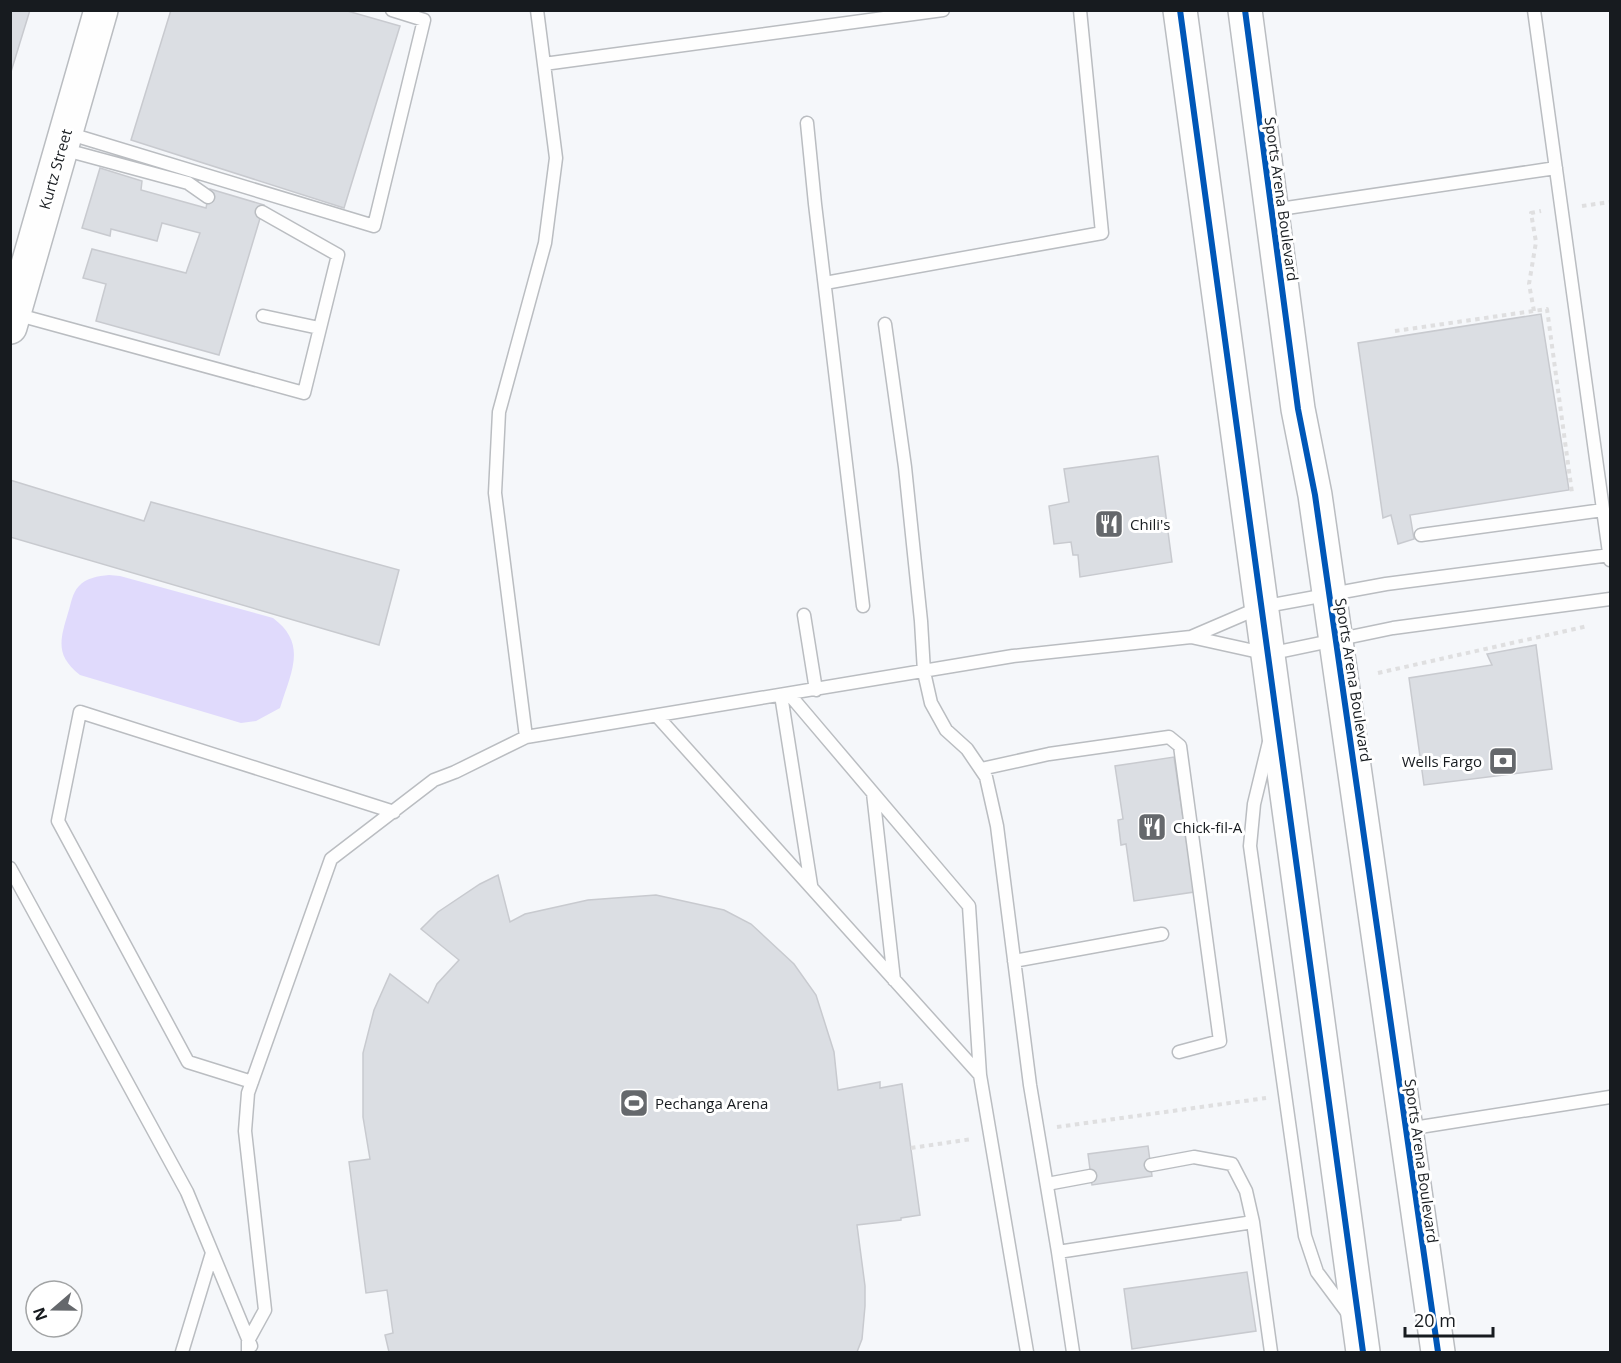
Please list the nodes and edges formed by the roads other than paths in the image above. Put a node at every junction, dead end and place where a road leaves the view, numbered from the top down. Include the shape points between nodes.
1 (101, 10) edge
2 (392, 10) edge
3 (537, 10) edge
4 (943, 10) edge
5 (1080, 10) edge
6 (1180, 10) edge
7 (1245, 10) edge
8 (1534, 10) edge
9 (544, 64) junction
10 (807, 123) dead end
11 (63, 141) junction
12 (1556, 168) junction
13 (208, 197) dead end
14 (1272, 210) junction
15 (262, 212) dead end
16 (825, 283) junction
17 (263, 316) dead end
18 (12, 320) edge
19 (885, 324) dead end
20 (320, 328) junction
21 (1603, 510) junction
22 (1421, 535) dead end
23 (1610, 555) edge
24 (1611, 560) edge
25 (1329, 594) junction
26 (1611, 599) edge
27 (863, 606) dead end
28 (1261, 607) junction
29 (804, 615) dead end
30 (1191, 637) junction
31 (1336, 641) junction
32 (1268, 654) junction
33 (924, 672) junction
34 (816, 690) junction
35 (785, 695) junction
36 (657, 716) junction
37 (1276, 721) junction
38 (526, 737) junction
39 (981, 769) junction
40 (873, 792) junction
41 (394, 812) junction
42 (10, 868) edge
43 (811, 886) junction
44 (1162, 934) dead end
45 (1014, 961) junction
46 (894, 980) junction
47 (1179, 1052) dead end
48 (980, 1075) junction
49 (252, 1082) junction
50 (1611, 1097) edge
51 (1406, 1130) junction
52 (1151, 1165) dead end
53 (1090, 1176) dead end
54 (1047, 1184) junction
55 (1253, 1222) junction
56 (1058, 1252) junction
57 (212, 1253) junction
58 (1361, 1341) edge
59 (248, 1347) edge
60 (182, 1353) edge
61 (254, 1353) edge
62 (1027, 1353) edge
63 (1073, 1353) edge
64 (1271, 1353) edge
65 (1438, 1353) edge

1 - 11 main road, Kurtz Street
2 - 11 lane via 424,20 374,226
3 - 9 lane
4 - 9 lane
5 - 16 lane via 1102,233
6 - 28 main road
7 - 14 main road, Sports Arena Boulevard
8 - 12 lane
9 - 38 lane via 556,158 545,243 499,412 495,493
10 - 16 lane
11 - 13 lane via 188,183
11 - 18 main road, Kurtz Street
12 - 14 lane
12 - 21 lane
14 - 25 main road, Sports Arena Boulevard via 1298,409
15 - 20 lane via 338,255
16 - 27 lane
17 - 20 lane
18 - 20 lane via 304,393
19 - 33 lane via 906,477
21 - 22 lane
21 - 23 lane
23 - 24 lane
23 - 25 lane
25 - 28 lane
25 - 31 main road, Sports Arena Boulevard
26 - 31 lane via 1393,628
28 - 30 lane
28 - 32 main road
29 - 34 lane
30 - 32 lane
30 - 33 lane via 1013,656
31 - 32 lane
31 - 51 main road, Sports Arena Boulevard
32 - 37 main road
33 - 34 lane
33 - 39 lane via 932,703 946,730 968,749
34 - 35 lane
35 - 36 lane
35 - 40 lane
35 - 43 lane
36 - 38 lane
36 - 43 lane
37 - 58 main road
37 - 58 lane via 1254,804 1250,846 1305,1236 1317,1272
38 - 41 lane via 434,780
39 - 45 lane via 997,826
39 - 47 lane via 1049,754 1169,737 1180,746 1220,1041
40 - 46 lane
40 - 48 lane via 969,906
41 - 49 lane via 331,859
41 - 49 lane via 80,712 58,821 188,1062
42 - 57 lane via 187,1192
43 - 46 lane
44 - 45 lane
45 - 54 lane
46 - 48 lane
48 - 62 lane
49 - 59 lane via 245,1131 265,1310
50 - 51 lane
51 - 65 main road, Sports Arena Boulevard
52 - 55 lane via 1194,1156 1232,1164 1246,1191
53 - 54 lane
54 - 56 lane
55 - 56 lane
55 - 64 lane
56 - 63 lane
57 - 59 lane
57 - 60 lane
59 - 61 lane

